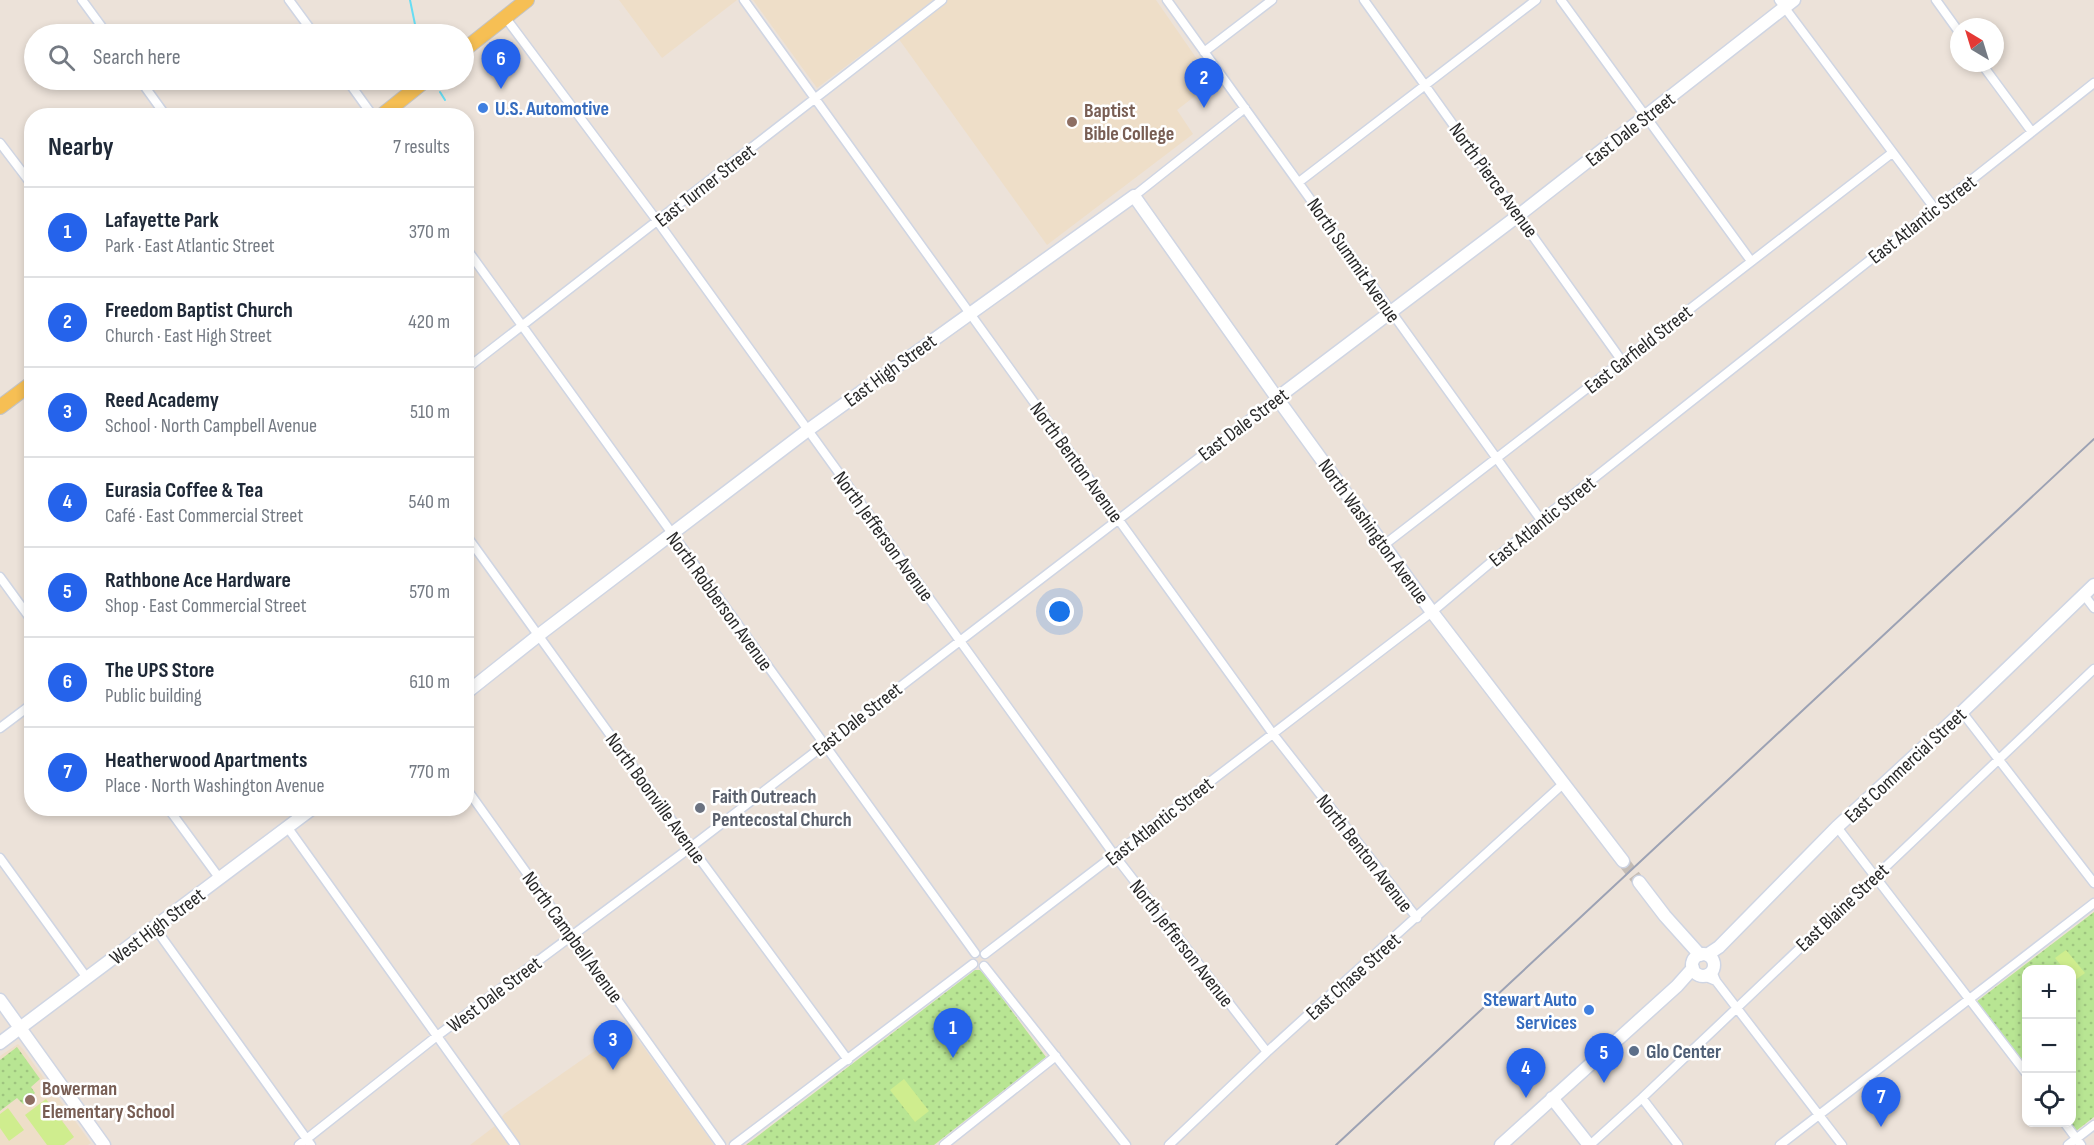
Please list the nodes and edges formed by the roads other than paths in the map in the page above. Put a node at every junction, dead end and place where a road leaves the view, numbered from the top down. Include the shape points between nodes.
1 (82, 0) edge
2 (289, 0) edge
3 (527, 0) edge
4 (744, 0) edge
5 (942, 0) edge
6 (1167, 0) edge
7 (1272, 0) edge
8 (1364, 0) edge
9 (1536, 0) edge
10 (1561, 0) edge
11 (1936, 0) edge
12 (1786, 3) edge
13 (505, 17) junction
14 (1950, 19) edge
15 (100, 24) edge
16 (307, 24) edge
17 (474, 42) edge
18 (1204, 52) junction
19 (1988, 72) edge
20 (2094, 83) edge
21 (1425, 85) junction
22 (147, 90) edge
23 (354, 90) edge
24 (414, 90) edge
25 (815, 99) junction
26 (160, 108) edge
27 (367, 108) edge
28 (391, 108) edge
29 (1245, 108) junction
30 (1646, 117) junction
31 (2032, 132) junction
32 (0, 143) edge
33 (1892, 153) junction
34 (24, 174) edge
35 (1299, 182) junction
36 (1134, 196) junction
37 (1935, 209) junction
38 (1519, 215) junction
39 (658, 222) junction
40 (474, 259) edge
41 (1751, 261) junction
42 (1392, 312) junction
43 (969, 314) junction
44 (522, 327) junction
45 (1622, 361) junction
46 (474, 363) edge
47 (24, 392) edge
48 (1277, 398) junction
49 (0, 406) edge
50 (808, 430) junction
51 (1496, 459) junction
52 (1118, 519) junction
53 (1541, 520) junction
54 (670, 533) junction
55 (1384, 545) junction
56 (474, 547) edge
57 (0, 577) edge
58 (2094, 585) edge
59 (2084, 595) junction
60 (2094, 608) edge
61 (24, 610) edge
62 (1432, 612) junction
63 (538, 635) junction
64 (959, 639) junction
65 (2094, 669) edge
66 (474, 687) edge
67 (24, 710) edge
68 (1962, 712) junction
69 (0, 728) edge
70 (1273, 734) junction
71 (823, 744) junction
72 (1998, 758) junction
73 (1564, 783) junction
74 (474, 799) edge
75 (174, 816) edge
76 (303, 816) edge
77 (1837, 827) junction
78 (288, 828) junction
79 (691, 847) junction
80 (1115, 856) junction
81 (0, 858) edge
82 (1623, 861) tunnel mouth
83 (1875, 876) junction
84 (220, 879) junction
85 (1639, 882) tunnel mouth
86 (2094, 883) edge
87 (2094, 903) edge
88 (1417, 918) junction
89 (155, 928) junction
90 (572, 934) junction
91 (975, 953) junction
92 (985, 954) junction
93 (973, 964) junction
94 (1703, 965) junction
95 (984, 966) junction
96 (87, 978) junction
97 (0, 1000) edge
98 (1970, 1000) junction
99 (1736, 1007) junction
100 (20, 1028) junction
101 (438, 1036) junction
102 (0, 1043) edge
103 (1268, 1052) junction
104 (1056, 1056) junction
105 (848, 1060) junction
106 (2022, 1068) edge
107 (1552, 1098) junction
108 (1642, 1098) junction
109 (1819, 1114) junction
110 (2094, 1125) edge
111 (2068, 1127) edge
112 (2079, 1142) edge
113 (305, 1143) edge
114 (104, 1145) edge
115 (516, 1145) edge
116 (721, 1145) edge
117 (734, 1145) edge
118 (944, 1145) edge
119 (1126, 1145) edge
120 (1169, 1145) edge
121 (1501, 1145) edge
122 (1589, 1145) edge
123 (1678, 1145) edge
124 (1780, 1145) edge
125 (1842, 1145) edge
126 (2068, 1145) edge

1 - 15 street
2 - 16 street
3 - 13 main road
4 - 25 street, North Benton Avenue
5 - 25 street, East Turner Street
6 - 18 street, North Summit Avenue
7 - 18 street
8 - 21 street, North Pierce Avenue
9 - 21 street
10 - 30 street
11 - 14 street
12 - 30 street, East Dale Street
12 - 33 street
13 - 17 main road
13 - 39 street, North Jefferson Avenue
18 - 29 street, North Summit Avenue
19 - 31 street
20 - 31 street, East Atlantic Street
21 - 35 street
21 - 38 street, North Pierce Avenue
22 - 26 street
23 - 27 street
24 - 28 main road
25 - 39 street, East Turner Street
25 - 43 street, North Benton Avenue
29 - 35 street, North Summit Avenue
29 - 36 street, East High Street
30 - 38 street, East Dale Street
30 - 41 street
31 - 37 street, East Atlantic Street
32 - 34 street
33 - 37 street
33 - 41 street, East Garfield Street
35 - 42 street, North Summit Avenue
36 - 43 street, East High Street
36 - 48 street, North Washington Avenue
37 - 53 street, East Atlantic Street
38 - 42 street, East Dale Street
38 - 45 street, North Pierce Avenue
39 - 44 street, East Turner Street
39 - 50 street, North Jefferson Avenue
40 - 44 street, North Robberson Avenue
41 - 45 street, East Garfield Street
42 - 48 street, East Dale Street
42 - 51 street, North Summit Avenue
43 - 50 street, East High Street
43 - 52 street, North Benton Avenue
44 - 46 street, East Turner Street
44 - 54 street, North Robberson Avenue
45 - 51 street, East Garfield Street
47 - 49 main road
48 - 52 street, East Dale Street
48 - 55 street, North Washington Avenue
50 - 54 street, East High Street
50 - 64 street, North Jefferson Avenue
51 - 53 street, North Summit Avenue
51 - 55 street, East Garfield Street
52 - 64 street, East Dale Street
52 - 70 street, North Benton Avenue
53 - 62 street, East Atlantic Street
54 - 63 street, East High Street
54 - 71 street, North Robberson Avenue
55 - 62 street, North Washington Avenue
56 - 63 street, North Boonville Avenue
57 - 61 street
58 - 59 street, East Commercial Street
59 - 60 street
59 - 68 street, East Commercial Street
62 - 70 street, East Atlantic Street
62 - 73 street, North Washington Avenue
63 - 66 street
63 - 79 street, North Boonville Avenue
64 - 71 street, East Dale Street
64 - 80 street, North Jefferson Avenue
65 - 72 street, East Blaine Street
67 - 69 street
68 - 72 street
68 - 77 street, East Commercial Street
70 - 80 street, East Atlantic Street
70 - 88 street, North Benton Avenue
71 - 79 street, East Dale Street
71 - 91 street, North Robberson Avenue
72 - 83 street, East Blaine Street
72 - 86 street
73 - 82 street, North Washington Avenue
73 - 88 street, East Chase Street
74 - 90 street, North Campbell Avenue
75 - 84 street
76 - 78 street, West High Street
77 - 83 street
77 - 94 street, East Commercial Street
78 - 84 street, West High Street
78 - 101 street
79 - 90 street, West Dale Street
79 - 105 street, North Boonville Avenue
80 - 92 street, East Atlantic Street
80 - 103 street, North Jefferson Avenue
81 - 96 street
83 - 98 street
83 - 99 street, East Blaine Street
84 - 89 street, West High Street
85 - 94 street
87 - 98 street
88 - 103 street, East Chase Street
89 - 96 street, West High Street
89 - 113 street
90 - 101 street, West Dale Street
90 - 116 street, North Campbell Avenue
91 - 92 street
91 - 93 street
92 - 95 street
93 - 95 street
93 - 105 street
94 - 99 street
94 - 107 street, East Commercial Street
95 - 104 street
96 - 100 street, West High Street
97 - 100 street
98 - 106 street
98 - 109 street
99 - 108 street, East Blaine Street
99 - 109 street
100 - 102 street, West High Street
100 - 114 street
101 - 113 street, West Dale Street
101 - 115 street
103 - 120 street, East Chase Street
104 - 118 street
104 - 119 street
105 - 117 street
107 - 121 street, East Commercial Street
107 - 122 street
108 - 122 street, East Blaine Street
108 - 123 street
109 - 124 street
109 - 125 street
110 - 112 street
111 - 112 street
112 - 126 street

